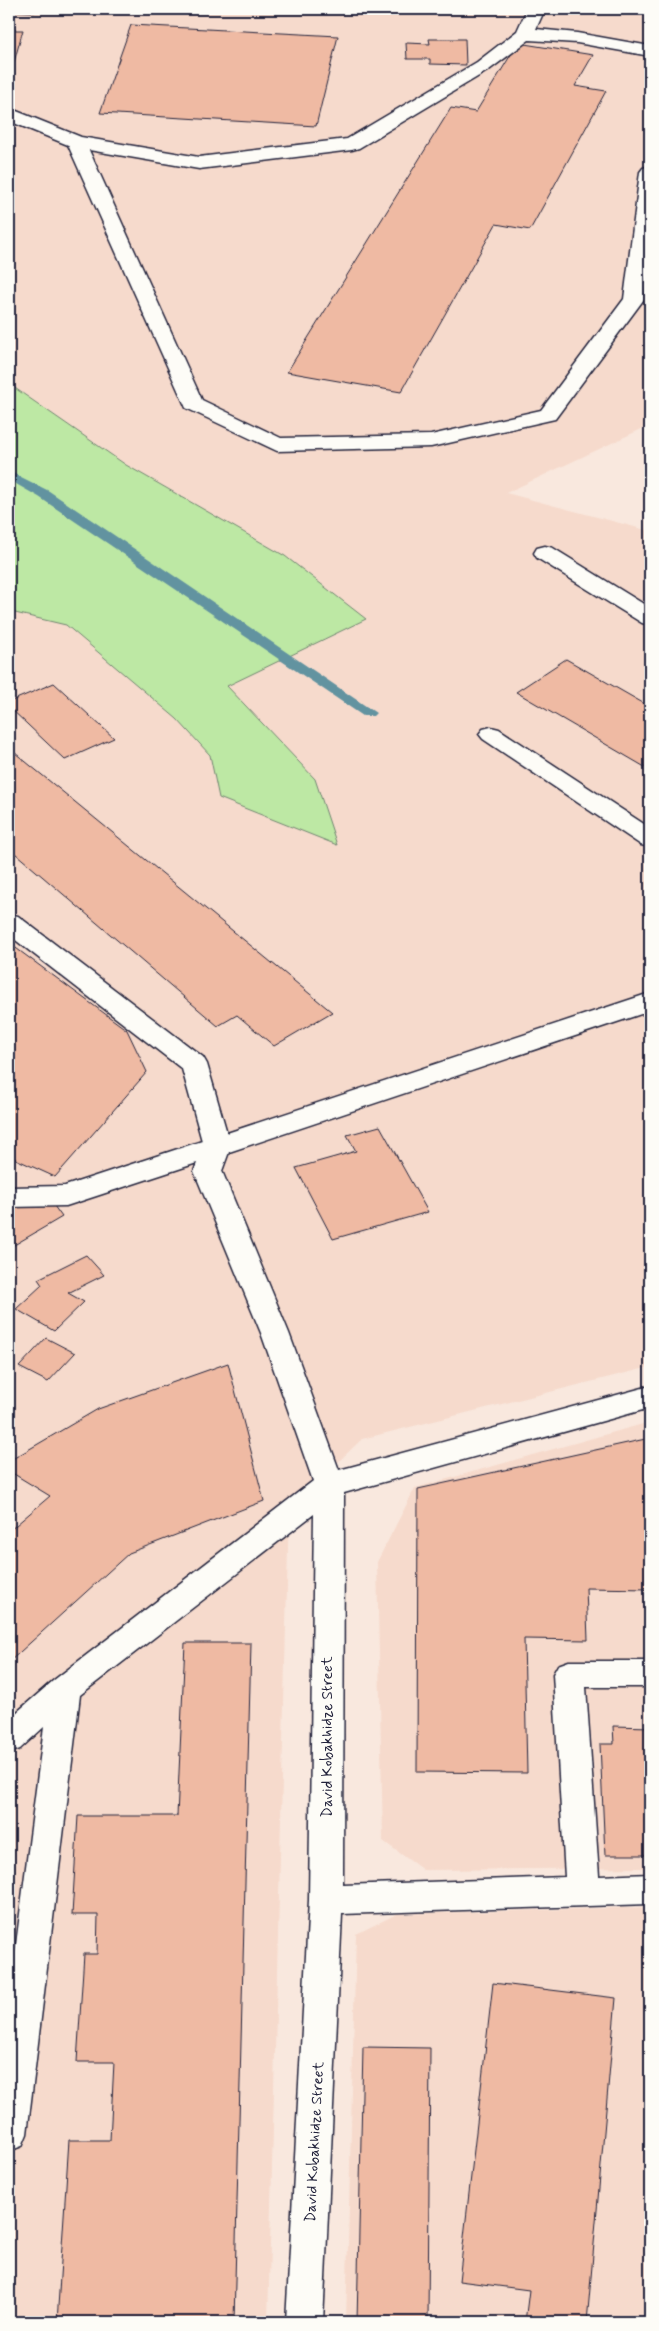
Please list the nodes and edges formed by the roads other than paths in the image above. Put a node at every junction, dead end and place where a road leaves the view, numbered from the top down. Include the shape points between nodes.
1 (536, 9) edge
2 (525, 34) junction
3 (650, 52) edge
4 (9, 114) edge
5 (76, 142) junction
6 (650, 172) edge
7 (545, 553) dead end
8 (650, 618) edge
9 (491, 734) dead end
10 (650, 839) edge
11 (9, 922) edge
12 (650, 1002) edge
13 (217, 1147) junction
14 (9, 1197) edge
15 (650, 1397) edge
16 (329, 1485) junction
17 (650, 1674) edge
18 (65, 1689) junction
19 (9, 1739) edge
20 (650, 1889) edge
21 (583, 1891) junction
22 (326, 1900) junction
23 (9, 2134) edge
24 (305, 2322) edge

1 - 2 street
2 - 3 street via 577,38
2 - 5 street via 483,66 352,144 199,163
4 - 5 street
5 - 6 street via 193,404 277,445 431,441 548,416 634,300
7 - 8 street
9 - 10 street
11 - 13 street via 194,1064
12 - 13 street
13 - 14 street via 66,1196
13 - 16 street, David Kobakhidze Street via 208,1171 275,1333
15 - 16 street
16 - 18 street
16 - 22 street, David Kobakhidze Street
17 - 21 street via 569,1674
18 - 19 street
18 - 23 street
20 - 21 street
21 - 22 street
22 - 24 street, David Kobakhidze Street

